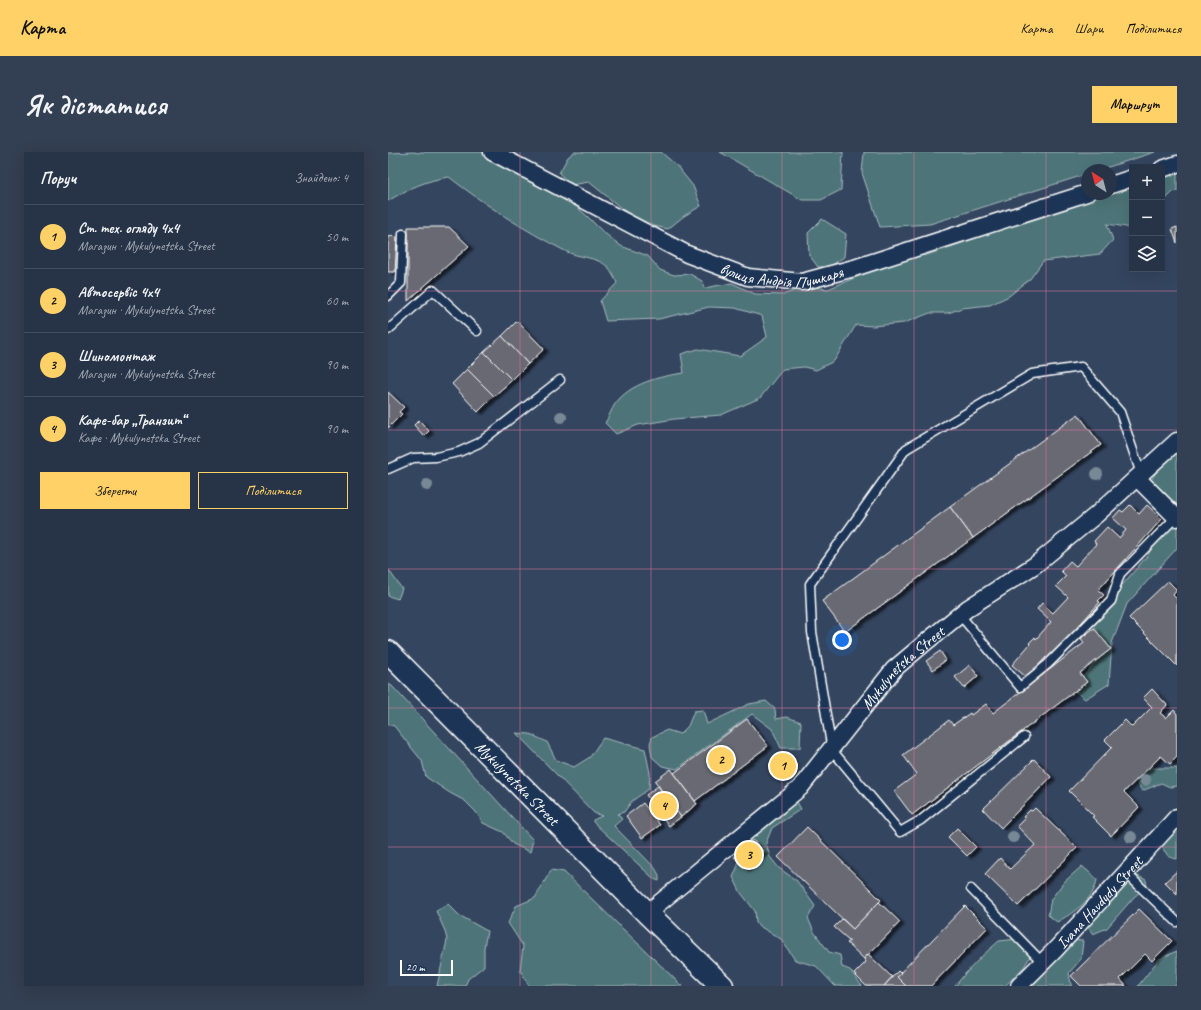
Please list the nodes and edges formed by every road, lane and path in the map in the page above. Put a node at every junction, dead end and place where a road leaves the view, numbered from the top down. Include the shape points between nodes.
1 (492, 152) edge
2 (1177, 164) edge
3 (1165, 168) edge
4 (1129, 179) edge
5 (1117, 183) edge
6 (1081, 195) edge
7 (403, 234) dead end
8 (388, 296) edge
9 (388, 330) edge
10 (478, 331) dead end
11 (560, 380) dead end
12 (1177, 441) edge
13 (388, 469) edge
14 (1139, 476) junction
15 (1176, 518) edge
16 (960, 615) junction
17 (388, 652) edge
18 (1024, 737) dead end
19 (832, 750) junction
20 (1177, 817) edge
21 (1126, 873) junction
22 (971, 889) dead end
23 (647, 913) junction
24 (1177, 922) edge
25 (1043, 963) junction
26 (722, 986) edge
27 (1019, 986) edge

1 - 6 street, вулиця Андрія Пушкаря via 687,254 748,277 802,282 854,268
2 - 3 street
4 - 5 street
7 - 8 lane via 401,283
9 - 10 lane via 433,290
11 - 13 lane via 479,443 459,452 413,458
12 - 14 street, Mykulynetska Street
14 - 15 street
14 - 16 street, Mykulynetska Street via 1035,564
14 - 19 lane via 1120,412 1081,367 1032,374 906,449 810,584 812,632
15 - 16 lane via 1120,574 1112,601 1048,664 1020,687
16 - 19 street, Mykulynetska Street via 894,669
17 - 23 highway, Mykulynetska Street
18 - 19 lane via 921,820 900,832
19 - 23 street, Mykulynetska Street via 800,788
20 - 21 street, Ivana Havdydy Street
21 - 24 lane
21 - 25 street, Ivana Havdydy Street
22 - 25 lane
23 - 26 highway, Mykulynetska Street
25 - 27 street, Ivana Havdydy Street

